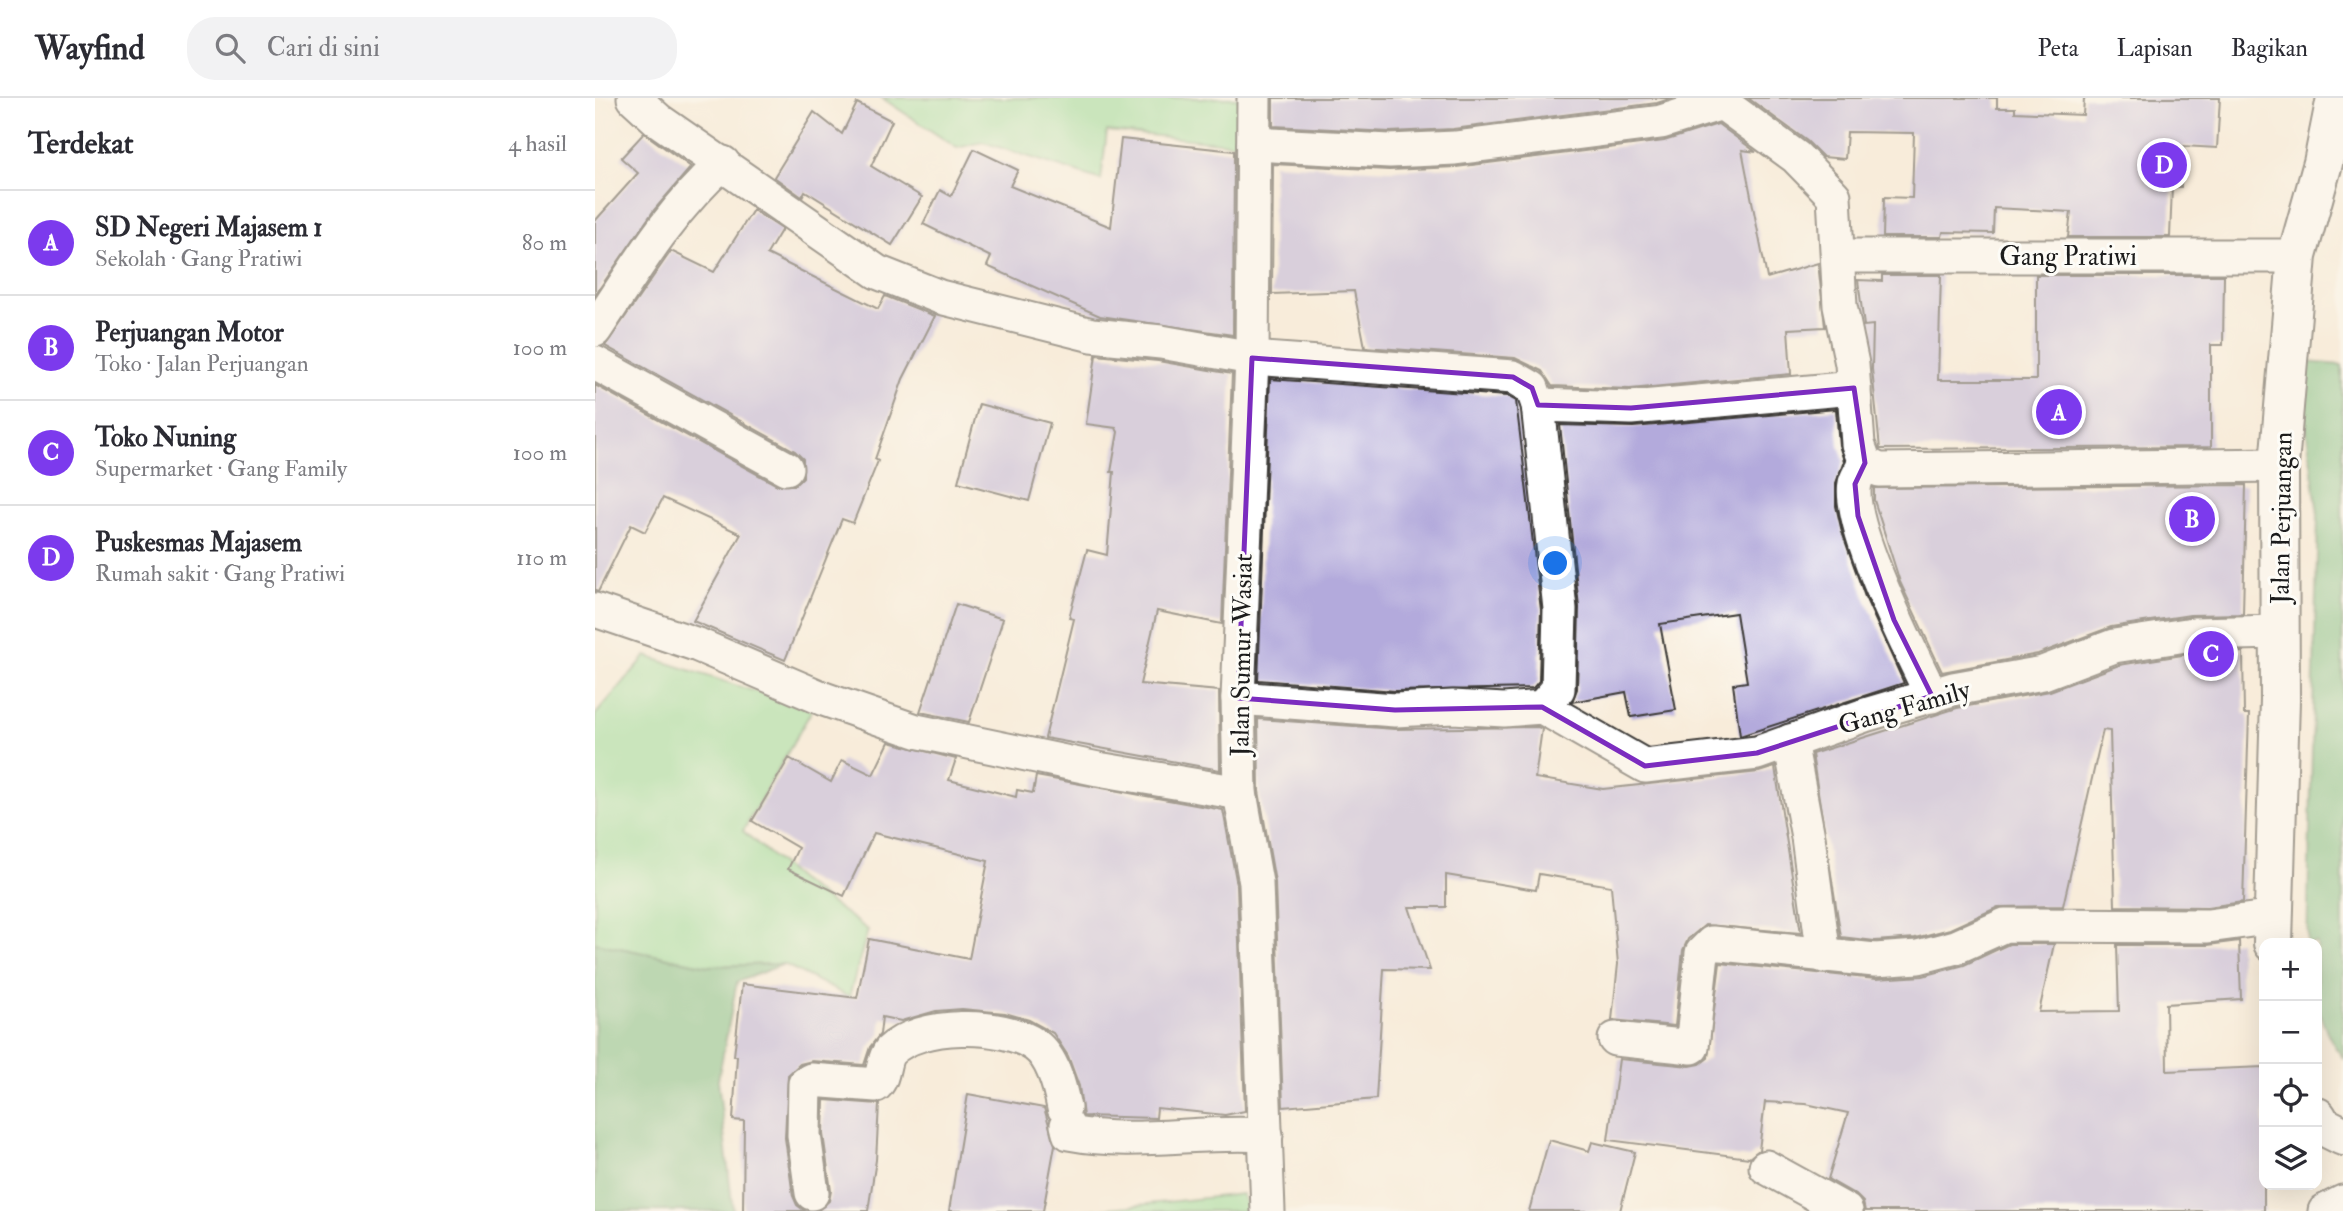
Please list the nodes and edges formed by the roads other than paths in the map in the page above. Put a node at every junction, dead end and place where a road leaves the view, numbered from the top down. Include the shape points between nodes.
1 (634, 98) edge
2 (1254, 98) edge
3 (2336, 98) edge
4 (1721, 100) edge
5 (1254, 144) junction
6 (723, 163) junction
7 (1839, 256) junction
8 (2297, 256) junction
9 (595, 330) edge
10 (1252, 358) junction
11 (595, 363) edge
12 (1854, 388) junction
13 (1538, 405) junction
14 (1865, 463) junction
15 (2279, 466) junction
16 (786, 468) dead end
17 (595, 610) edge
18 (2280, 632) junction
19 (1932, 696) junction
20 (1238, 698) junction
21 (1542, 707) junction
22 (1790, 741) junction
23 (1240, 793) junction
24 (2274, 930) edge
25 (1825, 956) junction
26 (1615, 1039) dead end
27 (2322, 1126) edge
28 (1266, 1135) junction
29 (2343, 1136) edge
30 (1766, 1167) dead end
31 (812, 1193) dead end
32 (2343, 1202) edge
33 (1268, 1211) edge
34 (1846, 1211) edge
35 (2325, 1211) edge

1 - 6 street via 658,120
2 - 5 street, Jalan Sumur Wasiat
3 - 8 street, Jalan Perjuangan
4 - 5 street via 1661,122 1455,148 1390,151
4 - 7 street via 1795,157 1834,196
5 - 10 street, Jalan Sumur Wasiat
6 - 9 street via 696,187 662,229
6 - 10 street via 877,272 940,297 1092,335
7 - 8 street, Gang Pratiwi
7 - 12 street via 1840,306
8 - 15 street, Jalan Perjuangan
10 - 13 street via 1513,377 1532,388
10 - 20 street, Jalan Sumur Wasiat
11 - 16 street
12 - 13 street via 1631,408
12 - 14 street via 1858,444
13 - 21 street via 1561,653 1559,689
14 - 15 street via 1879,470
14 - 19 street via 1855,484 1858,516 1894,620
15 - 18 street, Jalan Perjuangan
17 - 23 street via 698,645 824,699 916,731
18 - 19 street, Gang Family via 2193,634 2114,646 2043,673
18 - 24 street, Jalan Perjuangan
19 - 22 street, Gang Family
20 - 21 street via 1395,710
20 - 23 street, Jalan Sumur Wasiat
21 - 22 street, Gang Family via 1645,766 1758,754
22 - 25 street
23 - 28 street, Jalan Sumur Wasiat via 1257,883
24 - 25 street via 2005,925 1957,947 1918,957
25 - 26 street via 1711,943 1702,953 1692,1047
27 - 29 street
28 - 31 street via 1158,1140 1069,1133 1049,1061 1034,1045 1007,1034 939,1029 917,1034 889,1052 876,1085 811,1080 805,1084 803,1135
28 - 33 street, Jalan Sumur Wasiat
30 - 34 street
32 - 35 street

